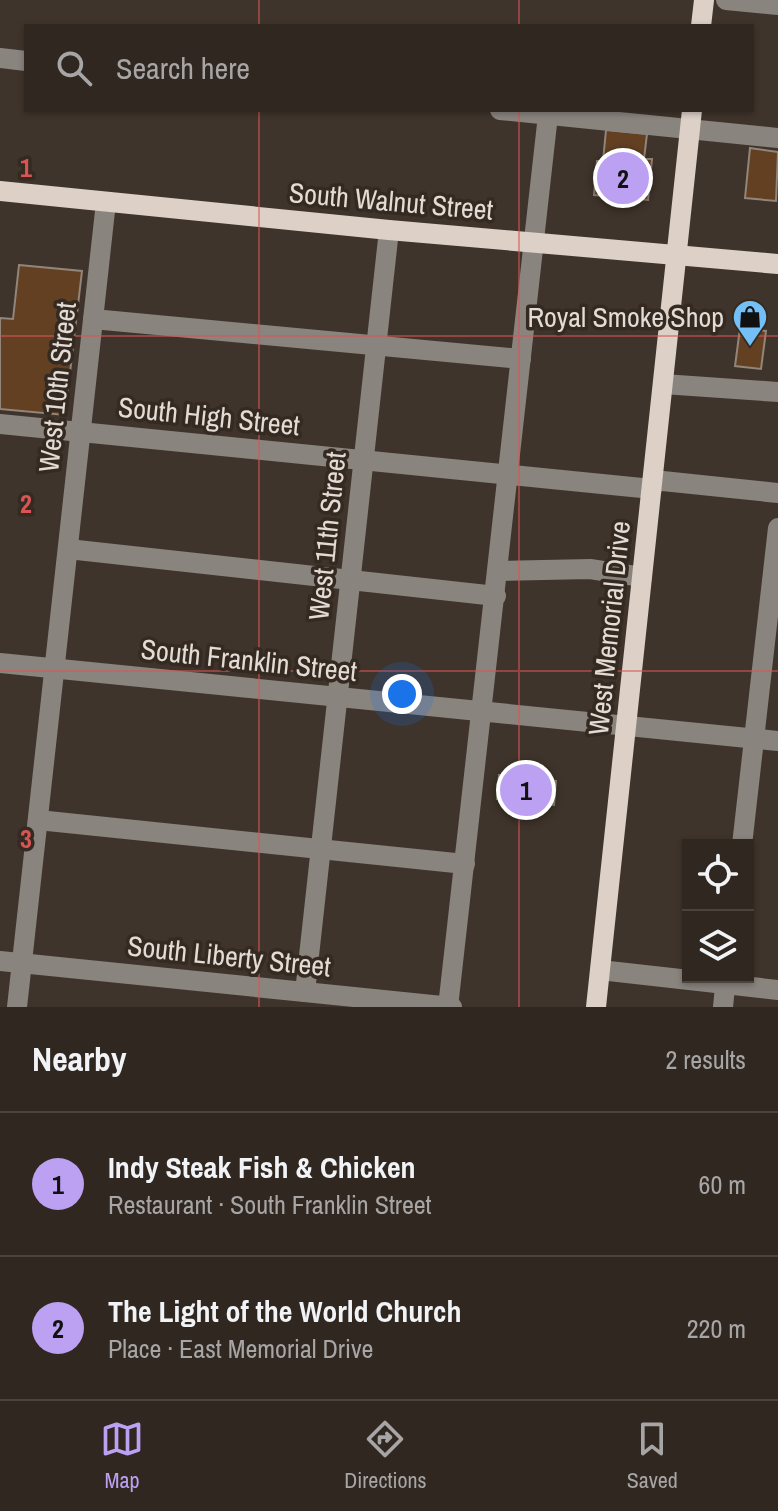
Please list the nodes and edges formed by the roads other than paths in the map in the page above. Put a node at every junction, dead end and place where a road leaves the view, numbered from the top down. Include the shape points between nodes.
1 (704, 0) edge
2 (726, 0) edge
3 (778, 5) edge
4 (701, 24) edge
5 (0, 58) edge
6 (24, 61) edge
7 (519, 112) edge
8 (548, 115) junction
9 (691, 120) edge
10 (778, 138) edge
11 (0, 191) edge
12 (106, 202) junction
13 (389, 230) junction
14 (533, 243) junction
15 (676, 255) junction
16 (778, 264) edge
17 (93, 319) junction
18 (377, 344) junction
19 (521, 359) junction
20 (663, 384) junction
21 (778, 392) edge
22 (0, 424) edge
23 (81, 431) junction
24 (364, 461) junction
25 (509, 475) junction
26 (652, 484) junction
27 (778, 493) edge
28 (778, 528) edge
29 (68, 549) junction
30 (498, 571) junction
31 (642, 577) junction
32 (350, 581) junction
33 (496, 596) junction
34 (0, 663) edge
35 (56, 668) junction
36 (337, 697) junction
37 (483, 712) junction
38 (626, 725) junction
39 (754, 739) junction
40 (778, 741) edge
41 (38, 820) junction
42 (743, 839) edge
43 (321, 849) junction
44 (465, 864) junction
45 (0, 961) edge
46 (21, 963) junction
47 (600, 970) junction
48 (682, 977) edge
49 (726, 983) edge
50 (738, 983) edge
51 (778, 990) edge
52 (313, 998) edge
53 (17, 1007) edge
54 (450, 1007) edge
55 (596, 1007) edge
56 (723, 1007) edge

1 - 4 main road
2 - 3 street
5 - 6 street
7 - 8 street
8 - 9 street
8 - 14 street
9 - 10 street
9 - 15 main road, West Memorial Drive
11 - 12 main road, South Walnut Street
12 - 13 main road, South Walnut Street
12 - 17 street, West 10th Street
13 - 14 main road, South Walnut Street
13 - 18 street, West 11th Street
14 - 15 main road, South Walnut Street
14 - 19 street
15 - 16 main road, South Walnut Street
15 - 20 main road, West Memorial Drive
17 - 18 street
17 - 23 street, West 10th Street
18 - 19 street
18 - 24 street, West 11th Street
19 - 25 street
20 - 21 street
20 - 26 main road, West Memorial Drive
22 - 23 street, South High Street
23 - 24 street, South High Street
23 - 29 street, West 10th Street
24 - 25 street, South High Street
24 - 32 street, West 11th Street
25 - 26 street, South High Street
25 - 30 street
26 - 27 street, South High Street
26 - 31 main road, West Memorial Drive
28 - 39 street
29 - 32 street
29 - 35 street, West 10th Street
30 - 31 street via 590,569
30 - 33 street
31 - 38 main road, West Memorial Drive
32 - 33 street
32 - 36 street, West 11th Street
33 - 37 street
34 - 35 street, South Franklin Street
35 - 36 street, South Franklin Street
35 - 41 street, West 10th Street
36 - 37 street, South Franklin Street
36 - 43 street, West 11th Street
37 - 38 street, South Franklin Street
37 - 44 street
38 - 39 street, South Franklin Street
38 - 47 main road, West Memorial Drive
39 - 40 street, South Franklin Street
39 - 42 street
41 - 43 street
41 - 46 street, West 10th Street
43 - 44 street
43 - 52 street, West 11th Street
44 - 54 street
45 - 46 street, South Liberty Street
46 - 52 street, South Liberty Street
46 - 53 street, West 10th Street
47 - 48 street
47 - 55 main road, West Memorial Drive
49 - 56 street
50 - 51 street
52 - 54 street, South Liberty Street

